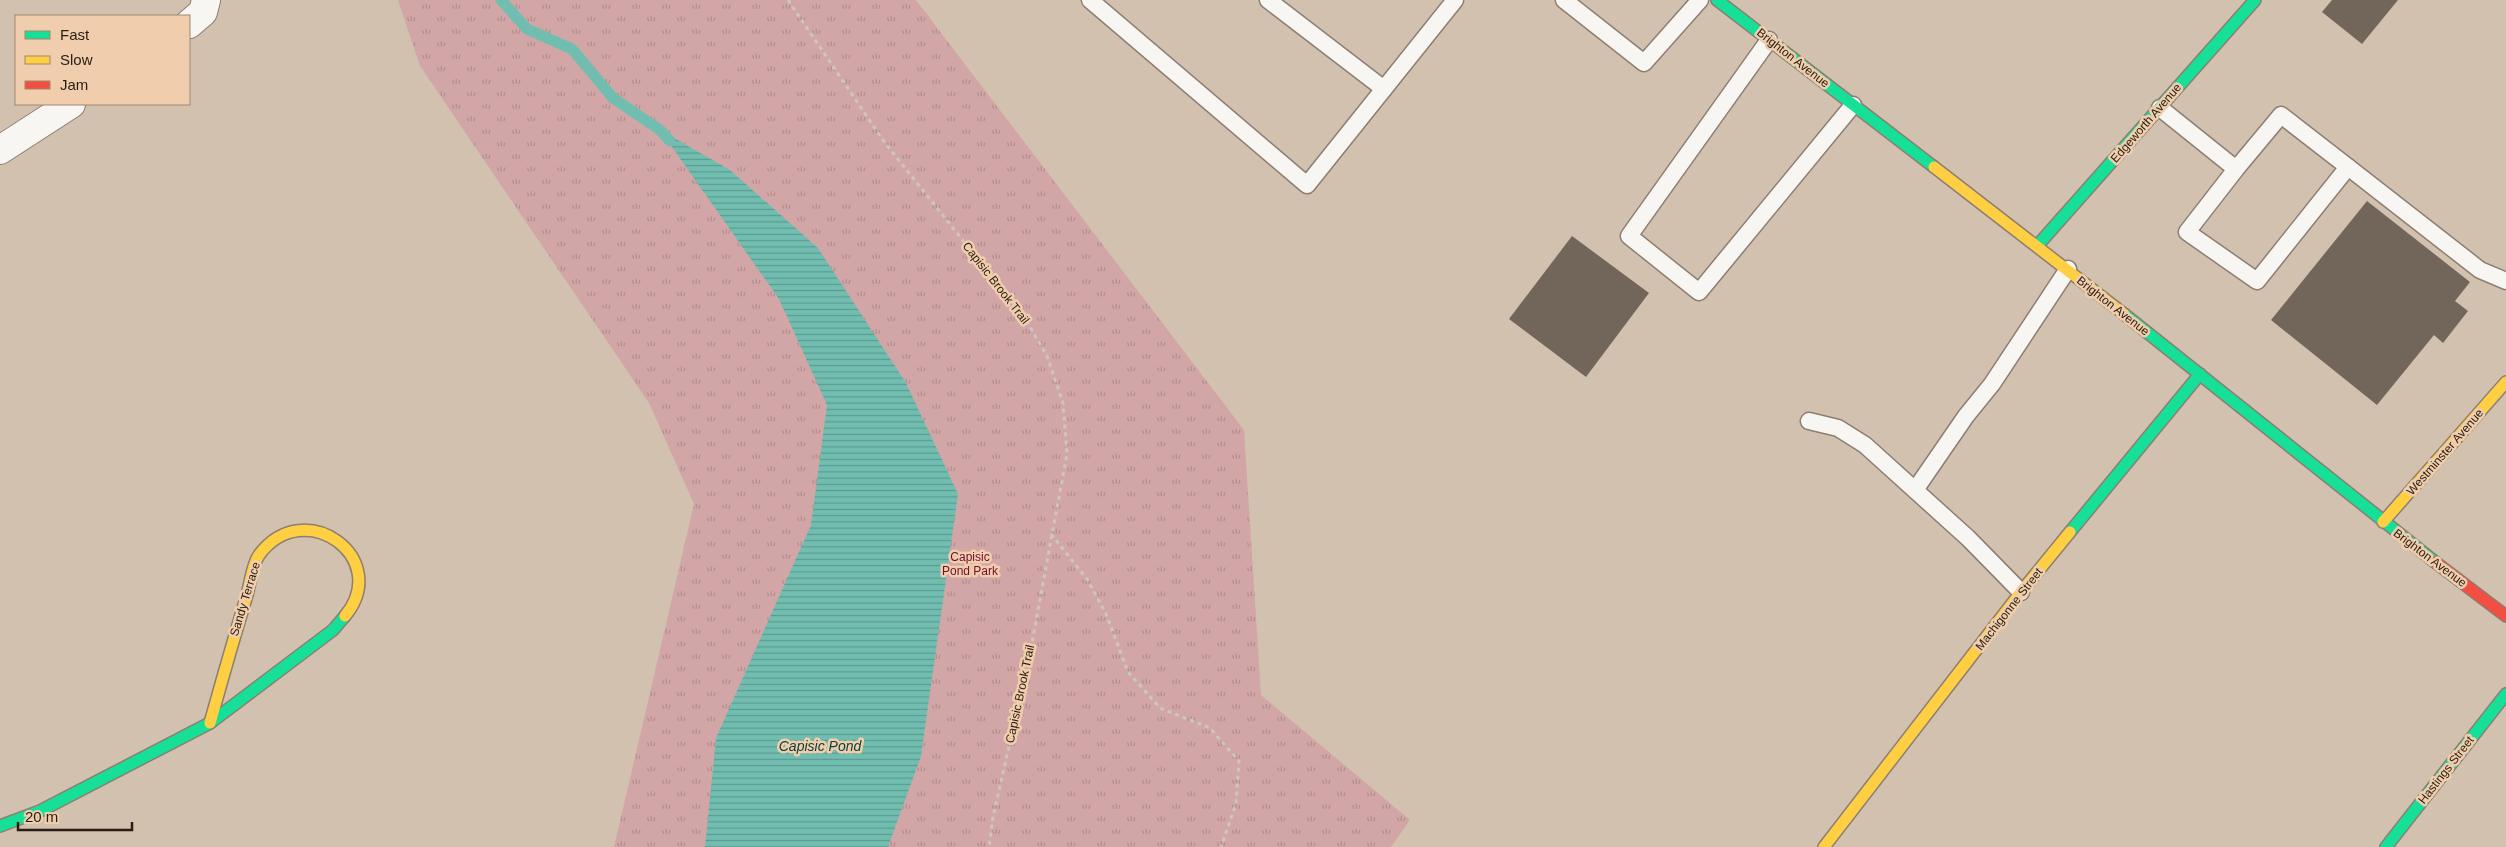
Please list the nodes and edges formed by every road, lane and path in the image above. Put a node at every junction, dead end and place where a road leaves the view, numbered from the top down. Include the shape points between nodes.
1 (206, 0) edge
2 (788, 0) edge
3 (1090, 0) edge
4 (1268, 0) edge
5 (1455, 0) edge
6 (1564, 0) edge
7 (1700, 0) edge
8 (1717, 0) edge
9 (2255, 0) edge
10 (190, 23) edge
11 (1769, 40) junction
12 (1384, 89) junction
13 (1853, 104) junction
14 (69, 105) edge
15 (2160, 108) junction
16 (0, 150) edge
17 (2348, 167) junction
18 (2236, 169) junction
19 (2038, 246) junction
20 (2068, 269) junction
21 (2506, 281) edge
22 (2200, 374) junction
23 (2506, 382) edge
24 (1809, 421) dead end
25 (1915, 490) junction
26 (2383, 522) junction
27 (1051, 534) junction
28 (2021, 592) junction
29 (2506, 616) edge
30 (2506, 694) edge
31 (210, 723) junction
32 (0, 826) edge
33 (989, 847) edge
34 (1221, 847) edge
35 (1824, 847) edge
36 (2386, 847) edge

1 - 10 street via 203,12
2 - 27 path, Capisic Brook Trail via 885,144 1024,317 1047,356 1063,403 1067,454
3 - 12 lane via 1307,185
4 - 12 lane
5 - 12 lane
6 - 7 lane via 1644,63
8 - 11 street, Brighton Avenue
9 - 15 street, Edgeworth Avenue
11 - 13 street, Brighton Avenue
11 - 13 lane via 1629,236 1699,292
13 - 19 street, Brighton Avenue
14 - 16 street
15 - 18 lane
15 - 19 street, Edgeworth Avenue
17 - 18 lane via 2281,115
17 - 18 lane via 2258,281 2187,232
17 - 21 lane via 2480,270
19 - 20 street, Brighton Avenue
20 - 22 street, Brighton Avenue
20 - 25 lane via 1992,384
22 - 26 street, Brighton Avenue
22 - 28 street, Machigonne Street
23 - 26 street, Westminster Avenue
24 - 25 lane via 1838,428 1864,445
25 - 28 lane
26 - 29 street, Brighton Avenue
27 - 33 path, Capisic Brook Trail via 1031,648
27 - 34 path via 1087,580 1106,614 1128,672 1160,708 1210,728 1239,761 1236,804
28 - 35 street, Machigonne Street
30 - 36 street, Hastings Street
31 - 31 street, Sandy Terrace via 347,618 356,602 360,584 357,566 349,550 336,538 319,530 302,528 284,533 270,542 258,556
31 - 32 street, Sandy Terrace via 40,811

